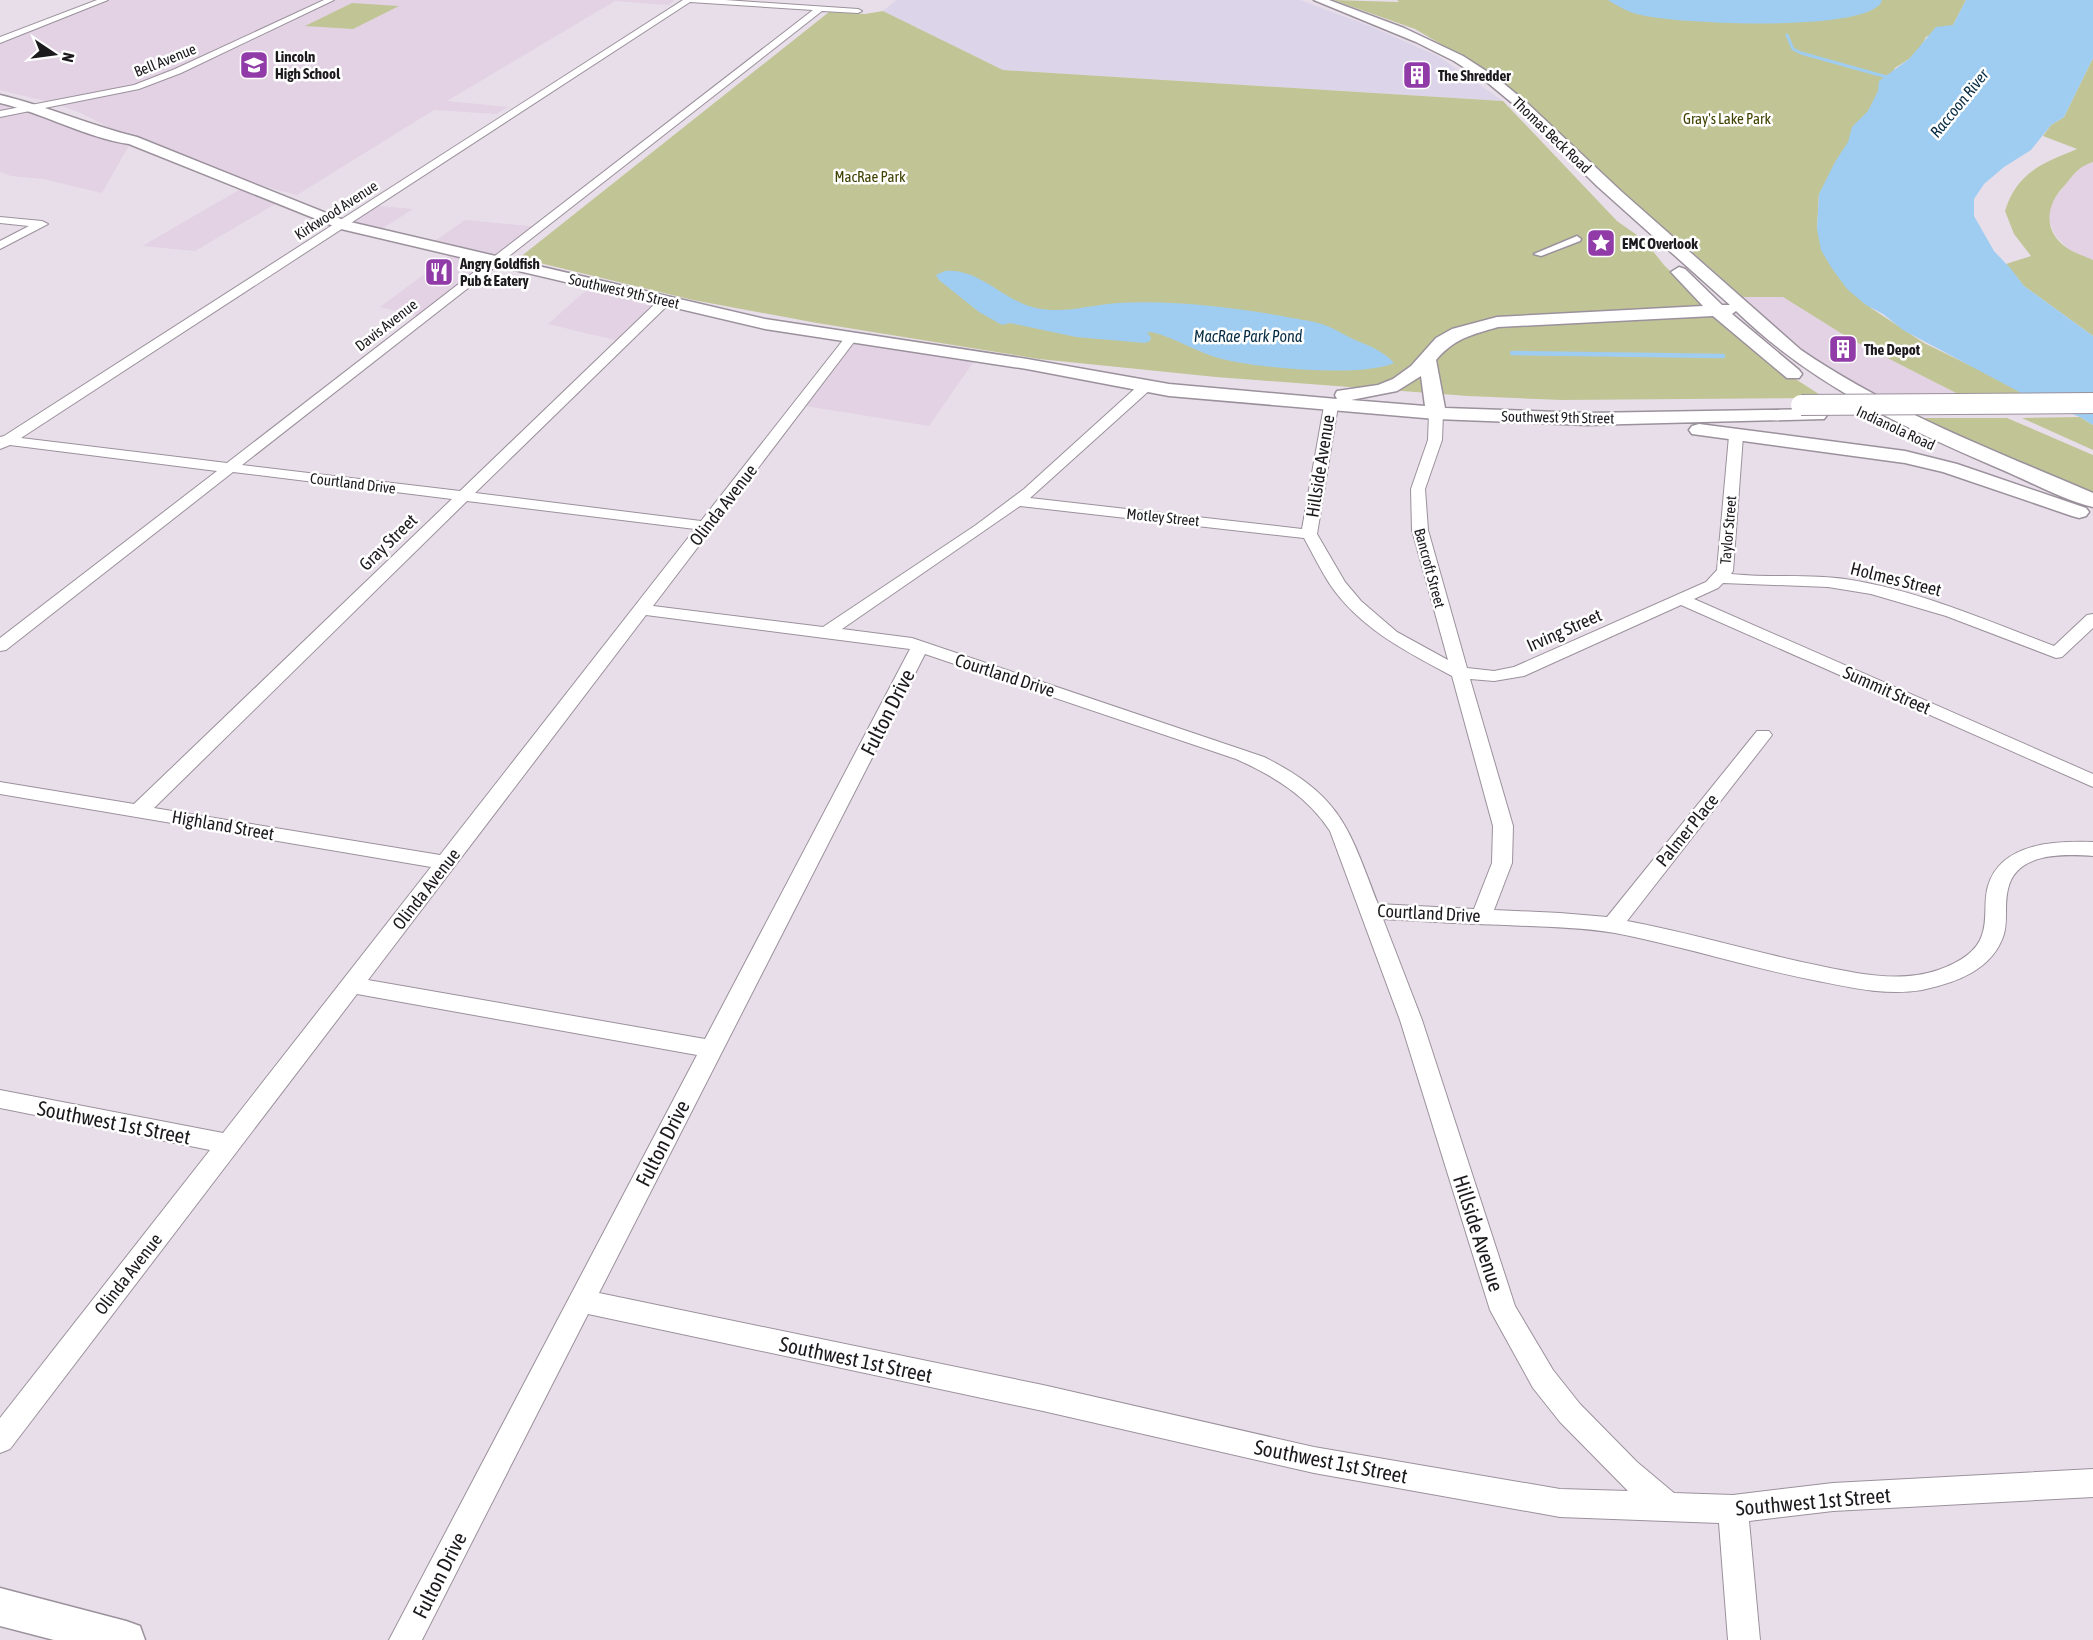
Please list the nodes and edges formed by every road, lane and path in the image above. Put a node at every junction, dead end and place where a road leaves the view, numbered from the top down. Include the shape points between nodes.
1 (104, 0) edge
2 (330, 0) edge
3 (688, 0) edge
4 (1319, 0) edge
5 (757, 2) edge
6 (820, 9) junction
7 (858, 11) dead end
8 (0, 40) edge
9 (0, 90) edge
10 (0, 99) edge
11 (53, 103) junction
12 (33, 107) junction
13 (0, 114) edge
14 (132, 140) junction
15 (1619, 199) junction
16 (0, 220) edge
17 (341, 224) junction
18 (1577, 239) dead end
19 (0, 246) edge
20 (1538, 254) dead end
21 (495, 261) junction
22 (665, 301) junction
23 (1744, 309) junction
24 (1716, 311) junction
25 (851, 338) junction
26 (1427, 359) junction
27 (1027, 364) junction
28 (1146, 386) junction
29 (1298, 392) junction
30 (2093, 403) edge
31 (1330, 406) junction
32 (1435, 408) junction
33 (1809, 410) junction
34 (2093, 413) edge
35 (1611, 419) junction
36 (1736, 436) junction
37 (2, 442) edge
38 (229, 468) junction
39 (464, 496) junction
40 (1017, 501) junction
41 (2093, 501) edge
42 (2093, 516) edge
43 (706, 526) junction
44 (1309, 534) junction
45 (1720, 578) junction
46 (1681, 599) junction
47 (642, 610) junction
48 (2093, 619) edge
49 (827, 632) junction
50 (0, 646) edge
51 (921, 646) junction
52 (1458, 672) junction
53 (1763, 735) dead end
54 (2093, 781) edge
55 (0, 788) edge
56 (138, 811) junction
57 (2093, 849) edge
58 (446, 863) junction
59 (1370, 911) junction
60 (1482, 917) junction
61 (1612, 925) junction
62 (352, 985) junction
63 (711, 1049) junction
64 (0, 1100) edge
65 (229, 1144) junction
66 (581, 1301) junction
67 (0, 1440) edge
68 (2093, 1484) edge
69 (1669, 1507) junction
70 (1733, 1509) junction
71 (0, 1606) edge
72 (76, 1634) edge
73 (126, 1640) edge
74 (405, 1640) edge
75 (1744, 1640) edge

1 - 8 street
2 - 11 street, Bell Avenue via 136,87
3 - 5 street
3 - 17 street, Kirkwood Avenue
4 - 15 main road, Thomas Beck Road via 1407,33 1479,71 1515,98
5 - 6 street
6 - 7 street
6 - 21 street, Davis Avenue
9 - 11 main road, Southwest 9th Street
10 - 12 main road, Southwest 9th Street
11 - 12 street, Bell Avenue
11 - 14 main road, Southwest 9th Street via 132,134
12 - 13 street, Bell Avenue
12 - 14 main road, Southwest 9th Street
14 - 17 main road, Southwest 9th Street
15 - 23 main road, Thomas Beck Road
15 - 24 main road, Thomas Beck Road
16 - 19 street via 42,224
17 - 21 main road, Southwest 9th Street
17 - 37 street, Kirkwood Avenue
18 - 20 street
21 - 22 main road, Southwest 9th Street
21 - 38 street, Davis Avenue
22 - 25 main road, Southwest 9th Street via 765,324
22 - 39 street, Gray Street
23 - 24 main road
23 - 41 main road, Indianola Road via 1793,353 1862,396
24 - 26 main road via 1497,322 1458,333 1442,342
24 - 42 main road, Indianola Road via 1762,352 1836,400
25 - 27 main road, Southwest 9th Street
25 - 43 street, Olinda Avenue
26 - 29 main road via 1411,378 1377,392 1338,396
26 - 32 main road, Bancroft Street
27 - 28 main road, Southwest 9th Street
27 - 29 main road, Southwest 9th Street
28 - 31 main road, Southwest 9th Street
28 - 40 street
29 - 32 main road, Southwest 9th Street
30 - 33 main road, Southwest 9th Street, bridge
31 - 32 main road, Southwest 9th Street
31 - 44 street, Hillside Avenue
32 - 33 main road, Southwest 9th Street
32 - 35 main road, Southwest 9th Street
32 - 52 street, Bancroft Street via 1435,440 1418,489 1417,513
33 - 34 main road, Southwest 9th Street
33 - 35 main road, Southwest 9th Street
35 - 36 main road
36 - 42 main road via 1905,457
36 - 45 street, Taylor Street via 1725,571
37 - 38 street, Courtland Drive
38 - 39 street, Courtland Drive
38 - 50 street, Davis Avenue
39 - 43 street, Courtland Drive
39 - 56 street, Gray Street
40 - 44 street, Motley Street
40 - 49 street
43 - 47 street, Olinda Avenue
44 - 52 street, Hillside Avenue via 1325,565 1355,604 1391,636
45 - 46 street, Taylor Street
45 - 48 street, Holmes Street via 1819,582 1872,589 2056,652
46 - 52 street, Irving Street via 1518,672 1494,676
46 - 54 street, Summit Street
47 - 49 street, Courtland Drive
47 - 58 street, Olinda Avenue
49 - 51 street, Courtland Drive
51 - 59 street, Courtland Drive via 1273,767 1311,793 1330,814
51 - 63 street, Fulton Drive
52 - 60 street, Bancroft Street via 1503,826 1502,863
53 - 61 street, Palmer Place
55 - 56 street, Highland Street
56 - 58 street, Highland Street
57 - 61 street, Courtland Drive via 2050,850 2029,855 2008,868 1999,882 1993,934 1984,951 1958,972 1919,983 1872,983 1779,967 1665,935
58 - 62 street, Olinda Avenue
59 - 60 street, Courtland Drive
59 - 69 street, Hillside Avenue via 1411,1020 1503,1310 1543,1379 1570,1413
60 - 61 street, Courtland Drive
62 - 63 street
62 - 65 street, Olinda Avenue
63 - 66 street, Fulton Drive
64 - 65 street, Southwest 1st Street
65 - 67 street, Olinda Avenue
66 - 69 street, Southwest 1st Street via 1043,1398 1314,1461 1560,1503
66 - 74 street, Fulton Drive
68 - 70 street, Southwest 1st Street via 1833,1497
69 - 70 street, Southwest 1st Street
70 - 75 street
71 - 72 street
72 - 73 street

